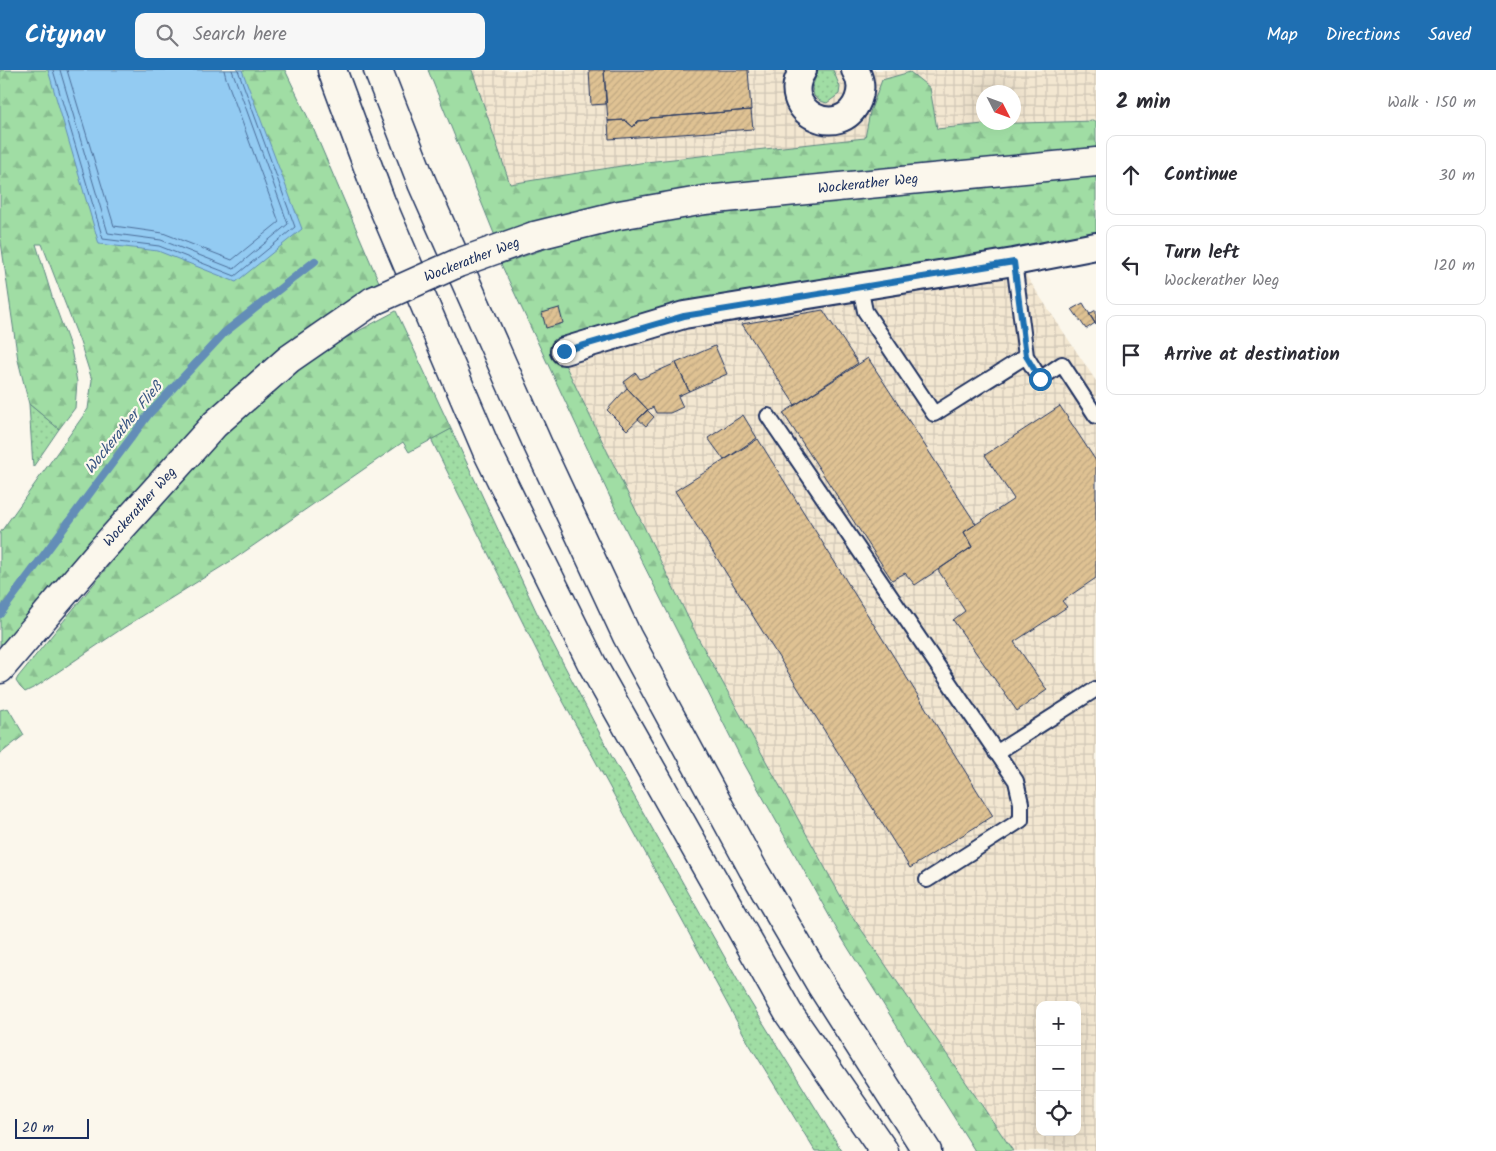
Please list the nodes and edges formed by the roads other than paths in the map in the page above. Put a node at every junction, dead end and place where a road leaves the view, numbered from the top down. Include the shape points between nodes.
1 (332, 70) edge
2 (378, 70) edge
3 (803, 70) edge
4 (854, 70) edge
5 (1096, 162) edge
6 (1096, 246) edge
7 (1014, 262) junction
8 (860, 287) junction
9 (564, 351) dead end
10 (1026, 356) junction
11 (768, 416) dead end
12 (1096, 416) edge
13 (0, 669) edge
14 (1096, 689) edge
15 (996, 752) junction
16 (927, 880) dead end
17 (884, 1151) edge
18 (927, 1151) edge

1 - 17 main road via 381,202 487,450 592,664 790,1014
2 - 18 main road via 430,201 627,636 762,886
3 - 4 street via 798,77 798,100 812,117 828,121 847,115 856,106 860,83
5 - 13 main road, Wockerather Weg, bridge via 705,200 619,215 534,236 458,263 373,301 289,359 215,424
6 - 7 street
7 - 8 street
7 - 10 lane
8 - 9 street via 684,316
8 - 10 lane via 865,311 934,414
10 - 12 lane via 1040,379 1062,364
11 - 15 lane
14 - 15 lane
15 - 16 lane via 1016,781 1022,803 1021,820

